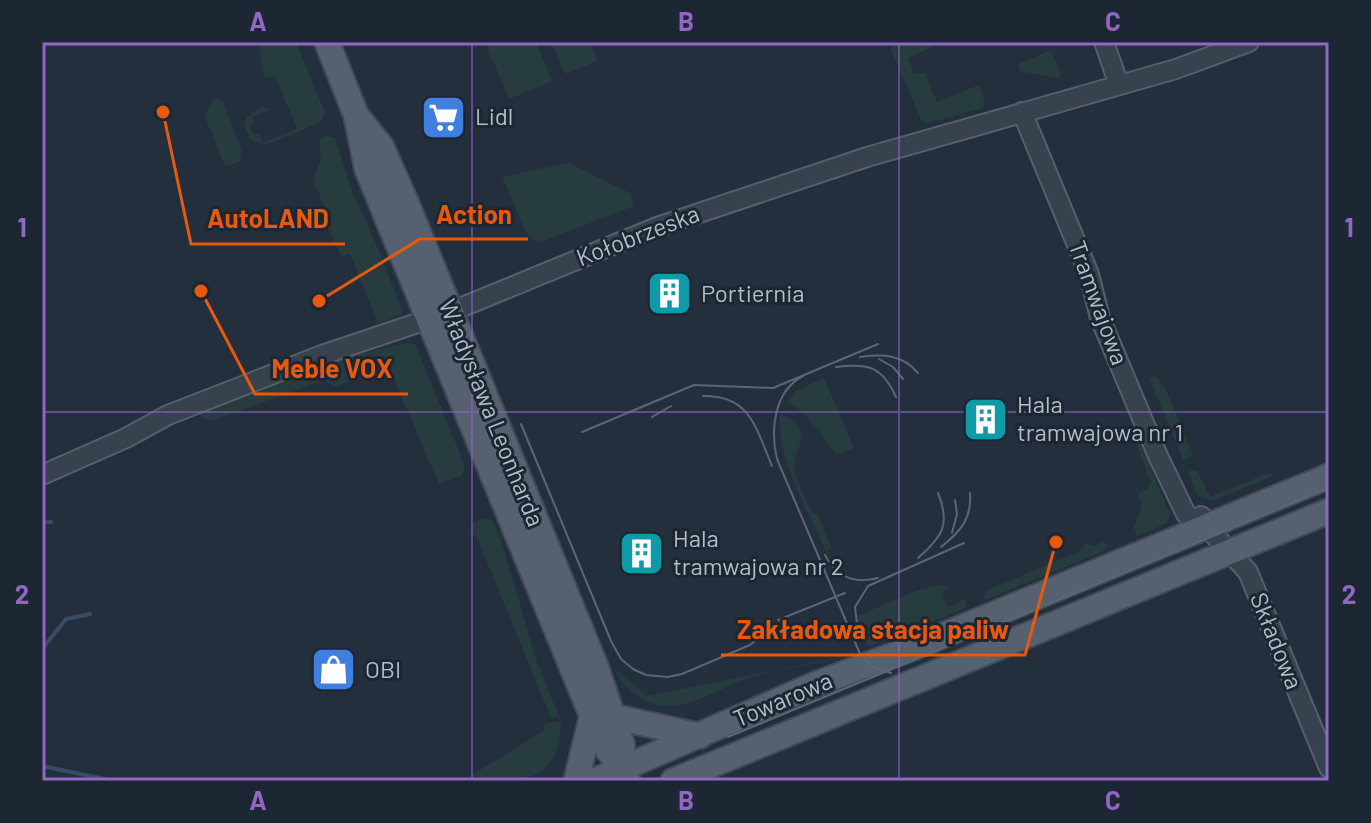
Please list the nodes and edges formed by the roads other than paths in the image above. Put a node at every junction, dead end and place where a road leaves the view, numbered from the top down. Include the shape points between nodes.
1 (327, 42) edge
2 (1104, 42) edge
3 (1249, 42) edge
4 (1119, 85) junction
5 (1022, 112) junction
6 (439, 316) junction
7 (42, 475) edge
8 (1329, 476) edge
9 (1329, 511) edge
10 (1206, 526) junction
11 (1230, 552) junction
12 (603, 716) junction
13 (700, 736) junction
14 (1329, 768) edge
15 (626, 775) edge
16 (576, 781) edge
17 (594, 781) edge
18 (673, 781) edge

1 - 6 main road, Władysława Leonharda via 356,115 381,146
2 - 4 street
3 - 4 street, Kołobrzeska
4 - 5 street, Kołobrzeska
5 - 6 street, Kołobrzeska via 700,212
5 - 10 street, Tramwajowa via 1158,456 1177,493 1198,508
6 - 7 street, Kołobrzeska via 176,412
6 - 12 main road, Władysława Leonharda
8 - 10 main road, Towarowa
9 - 11 main road, Towarowa
10 - 11 street, Składowa
10 - 13 main road, Towarowa
11 - 14 street, Składowa via 1248,572
11 - 18 main road, Towarowa
12 - 13 main road
12 - 15 main road, Władysława Leonharda via 622,744
12 - 16 main road
13 - 15 main road, Towarowa
15 - 17 main road, Towarowa

